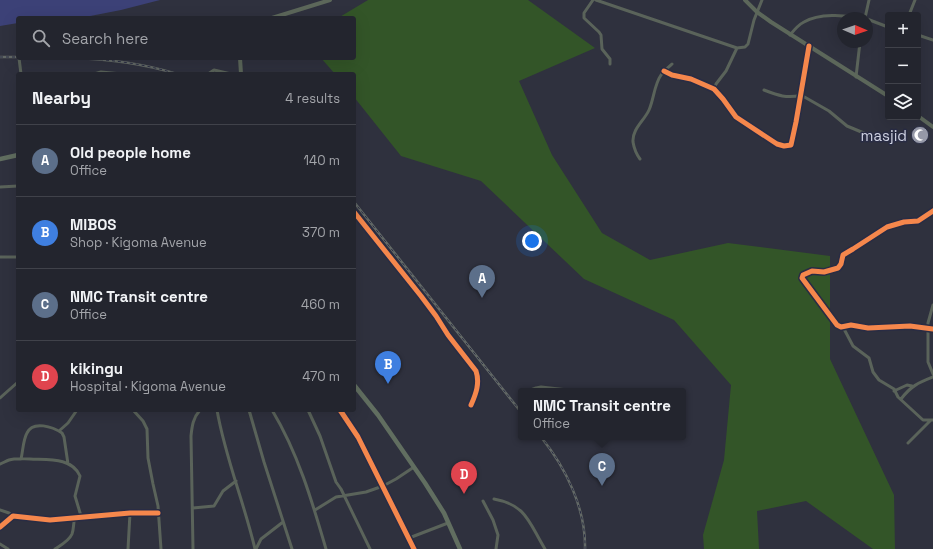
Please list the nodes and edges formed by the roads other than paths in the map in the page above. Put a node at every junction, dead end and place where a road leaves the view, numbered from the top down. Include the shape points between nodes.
1 (330, 0) edge
2 (593, 0) edge
3 (596, 0) edge
4 (745, 0) edge
5 (762, 0) edge
6 (869, 0) edge
7 (916, 0) edge
8 (757, 12) junction
9 (867, 12) edge
10 (910, 12) edge
11 (837, 15) edge
12 (278, 16) edge
13 (873, 22) edge
14 (885, 26) edge
15 (790, 35) junction
16 (921, 36) edge
17 (933, 40) edge
18 (809, 46) junction
19 (737, 48) junction
20 (859, 48) edge
21 (19, 60) edge
22 (240, 60) edge
23 (610, 64) dead end
24 (672, 64) dead end
25 (664, 71) junction
26 (21, 72) edge
27 (211, 72) edge
28 (222, 72) edge
29 (241, 72) edge
30 (856, 77) junction
31 (714, 89) junction
32 (764, 90) dead end
33 (885, 94) edge
34 (801, 95) junction
35 (921, 118) edge
36 (933, 127) edge
37 (871, 136) dead end
38 (16, 155) edge
39 (0, 158) edge
40 (640, 159) dead end
41 (16, 186) edge
42 (0, 187) edge
43 (933, 211) edge
44 (356, 214) edge
45 (0, 257) edge
46 (16, 257) edge
47 (933, 305) edge
48 (843, 327) junction
49 (929, 329) junction
50 (933, 329) edge
51 (933, 374) edge
52 (933, 377) edge
53 (16, 384) edge
54 (912, 386) junction
55 (356, 387) edge
56 (536, 388) edge
57 (550, 388) edge
58 (894, 390) junction
59 (0, 398) edge
60 (901, 399) junction
61 (471, 405) dead end
62 (76, 412) edge
63 (135, 412) edge
64 (198, 412) edge
65 (217, 412) edge
66 (250, 412) edge
67 (273, 412) edge
68 (309, 412) edge
69 (341, 412) edge
70 (923, 420) junction
71 (932, 420) edge
72 (924, 426) junction
73 (59, 431) junction
74 (908, 443) dead end
75 (21, 459) junction
76 (0, 464) edge
77 (68, 464) junction
78 (414, 467) junction
79 (236, 481) junction
80 (383, 486) junction
81 (345, 496) junction
82 (494, 499) dead end
83 (483, 502) dead end
84 (193, 508) junction
85 (0, 510) edge
86 (315, 510) junction
87 (130, 513) junction
88 (158, 513) junction
89 (13, 516) junction
90 (81, 516) junction
91 (75, 518) junction
92 (283, 522) junction
93 (449, 523) junction
94 (0, 527) edge
95 (409, 538) junction
96 (258, 542) junction
97 (0, 544) edge
98 (8, 549) edge
99 (55, 549) edge
100 (128, 549) edge
101 (161, 549) edge
102 (193, 549) edge
103 (256, 549) edge
104 (261, 549) edge
105 (292, 549) edge
106 (326, 549) edge
107 (370, 549) edge
108 (414, 549) edge
109 (460, 549) edge
110 (496, 549) edge
111 (545, 549) edge

1 - 12 street
2 - 23 street via 584,13 584,18 601,35 602,49 610,59
3 - 19 street
4 - 8 street
5 - 8 street
6 - 9 street
7 - 10 street
8 - 15 street
8 - 19 street via 748,44
11 - 15 street via 806,20
13 - 14 street
15 - 18 street
16 - 17 street
18 - 30 street
18 - 34 street
19 - 31 street
20 - 30 street
21 - 26 street
22 - 29 street
24 - 25 street
25 - 31 street
25 - 40 street via 656,85 648,112 634,135 634,147
27 - 28 street
30 - 33 street
31 - 34 street via 736,117 784,146 791,145
32 - 34 street via 785,97
34 - 37 street via 829,111 847,126
35 - 36 street
38 - 39 main road
41 - 42 street
43 - 48 street via 918,220 883,229 842,255 838,268 824,272 812,271 803,275 803,280 837,325
44 - 61 street via 426,302 476,371 478,388
45 - 46 street
47 - 49 street
48 - 49 street via 910,326
48 - 58 street via 853,346 869,358 876,376
49 - 50 street
49 - 51 street via 928,362
52 - 54 street
53 - 59 street
54 - 58 street via 907,385
54 - 60 street
55 - 78 main road via 378,414
56 - 57 street
58 - 60 street
60 - 70 street
62 - 73 street
63 - 88 street via 147,430 147,449
64 - 84 street via 192,424 191,436
65 - 79 street
66 - 92 street
67 - 86 street via 305,479
68 - 81 street via 336,482
69 - 80 street via 358,437
70 - 71 street
70 - 72 street
71 - 72 street
72 - 74 street
73 - 75 street via 44,426 30,429 25,437
73 - 77 street via 64,437
75 - 76 street
75 - 77 street via 49,459
77 - 90 street via 80,476 75,496
78 - 80 street
78 - 93 main road
79 - 84 street via 223,490 214,506
79 - 103 street
80 - 81 street
80 - 95 street
81 - 86 street via 331,499
81 - 107 street
82 - 111 street via 507,502 522,511
83 - 110 street via 498,535
84 - 102 street
85 - 89 street
86 - 106 street
87 - 88 street
87 - 90 street
87 - 100 street
88 - 101 street
89 - 91 street via 50,520
89 - 94 street
90 - 91 street
91 - 99 street via 73,534
92 - 96 street
92 - 105 street
93 - 95 street
93 - 109 main road
95 - 108 street
96 - 103 street
96 - 104 street
97 - 98 street

